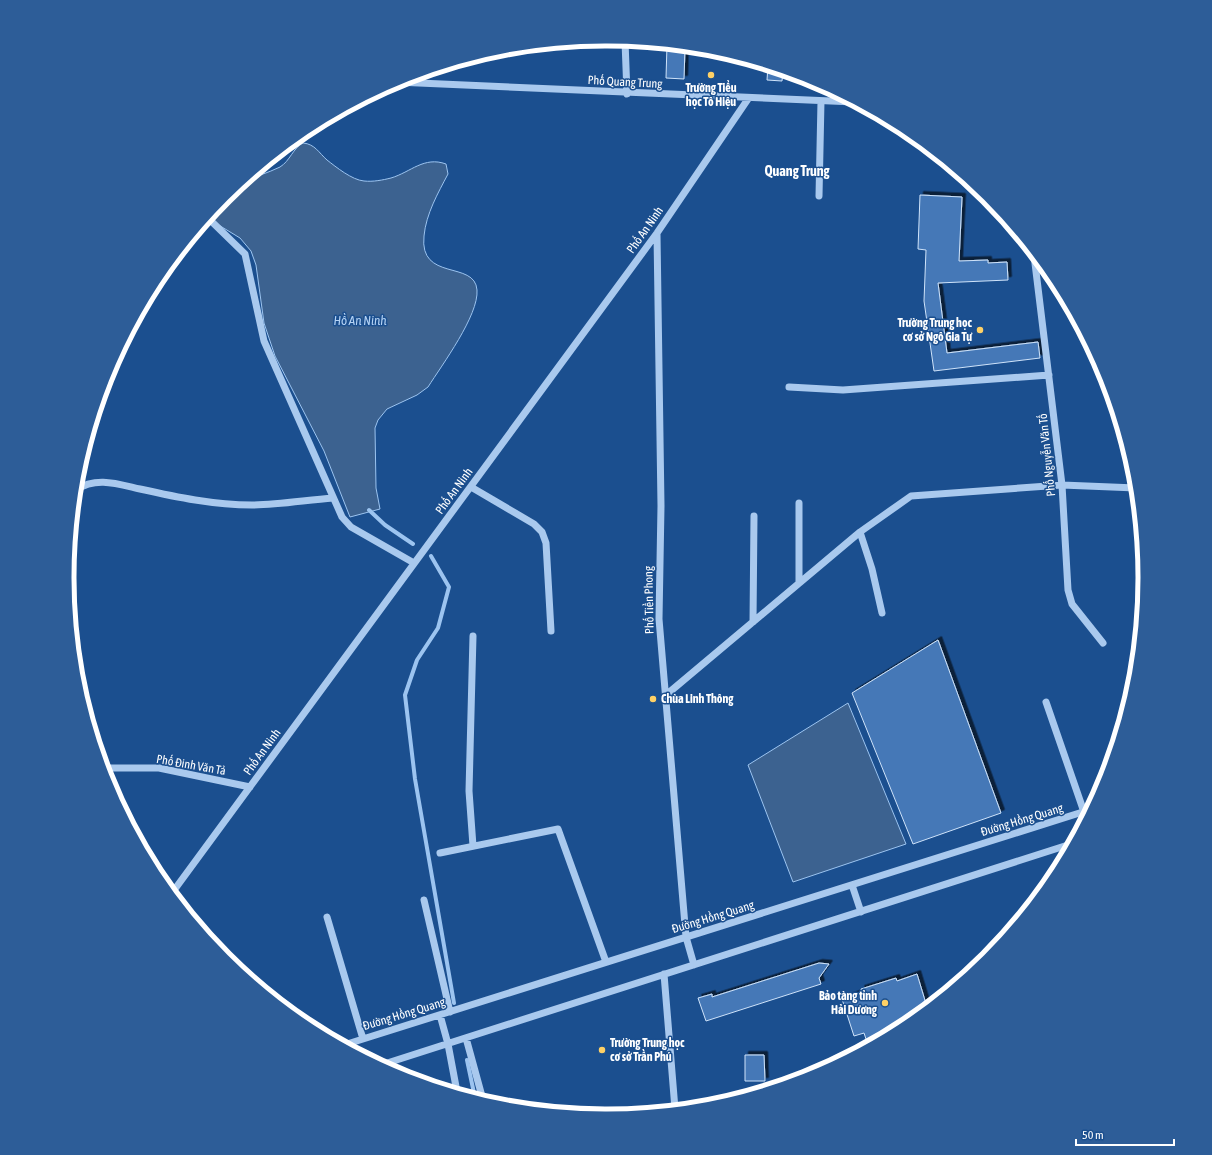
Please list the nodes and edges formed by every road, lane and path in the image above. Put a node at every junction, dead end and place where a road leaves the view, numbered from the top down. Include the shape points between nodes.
1 (625, 47) edge
2 (412, 83) edge
3 (627, 94) junction
4 (748, 98) junction
5 (820, 101) junction
6 (842, 102) edge
7 (819, 196) dead end
8 (211, 221) edge
9 (657, 233) junction
10 (1035, 264) edge
11 (1049, 375) junction
12 (789, 387) dead end
13 (1062, 485) junction
14 (83, 486) edge
15 (471, 486) junction
16 (1129, 488) edge
17 (333, 498) junction
18 (799, 503) dead end
19 (754, 516) dead end
20 (860, 532) junction
21 (414, 563) junction
22 (799, 583) junction
23 (882, 613) dead end
24 (753, 622) junction
25 (552, 631) dead end
26 (473, 636) dead end
27 (1103, 642) dead end
28 (666, 695) junction
29 (1046, 702) dead end
30 (110, 768) edge
31 (250, 787) junction
32 (1086, 807) edge
33 (1083, 812) edge
34 (473, 846) junction
35 (1064, 846) edge
36 (440, 853) dead end
37 (852, 885) junction
38 (175, 889) edge
39 (424, 900) dead end
40 (860, 912) junction
41 (327, 917) dead end
42 (686, 937) junction
43 (606, 962) junction
44 (694, 965) junction
45 (664, 974) junction
46 (450, 1012) junction
47 (440, 1014) junction
48 (466, 1038) junction
49 (363, 1039) junction
50 (350, 1043) edge
51 (448, 1044) junction
52 (389, 1062) edge
53 (456, 1087) edge
54 (481, 1094) edge
55 (675, 1104) edge

1 - 3 street
2 - 3 street, Phố Quang Trung
3 - 4 street, Phố Quang Trung
4 - 5 street, Phố Quang Trung
4 - 9 street, Phố An Ninh
5 - 6 street, Phố Quang Trung
5 - 7 street
8 - 17 street via 246,254 264,341
9 - 15 street, Phố An Ninh
9 - 28 street, Phố Tiền Phong via 661,506 659,619
10 - 11 street, Phố Nguyễn Văn Tố
11 - 12 street via 843,390
11 - 13 street, Phố Nguyễn Văn Tố
13 - 16 street
13 - 20 street via 911,496
13 - 27 street, Phố Nguyễn Văn Tố via 1070,598
14 - 17 street via 95,482 116,484 186,499 250,505
15 - 21 street, Phố An Ninh
15 - 25 street via 534,524 542,532 546,544
17 - 21 street via 342,517 351,527
18 - 22 street
19 - 24 street
20 - 22 street
20 - 23 street
21 - 31 street, Phố An Ninh
22 - 24 street
24 - 28 street
26 - 34 street via 469,791
28 - 42 street, Phố Tiền Phong
29 - 32 street
30 - 31 street, Phố Đinh Văn Tả via 159,768
31 - 38 street, Phố An Ninh
33 - 37 street, Đường Hồng Quang
34 - 36 street
34 - 43 street via 558,829
35 - 40 street
37 - 40 street
37 - 42 street, Đường Hồng Quang
39 - 46 street
40 - 44 street
41 - 49 street
42 - 43 street, Đường Hồng Quang
42 - 44 street, Phố Tiền Phong
43 - 46 street, Đường Hồng Quang
44 - 45 street
45 - 48 street
45 - 55 street
46 - 47 street, Đường Hồng Quang
47 - 49 street, Đường Hồng Quang
47 - 51 street
48 - 51 street
48 - 54 street
49 - 50 street, Đường Hồng Quang
51 - 52 street
51 - 53 street

